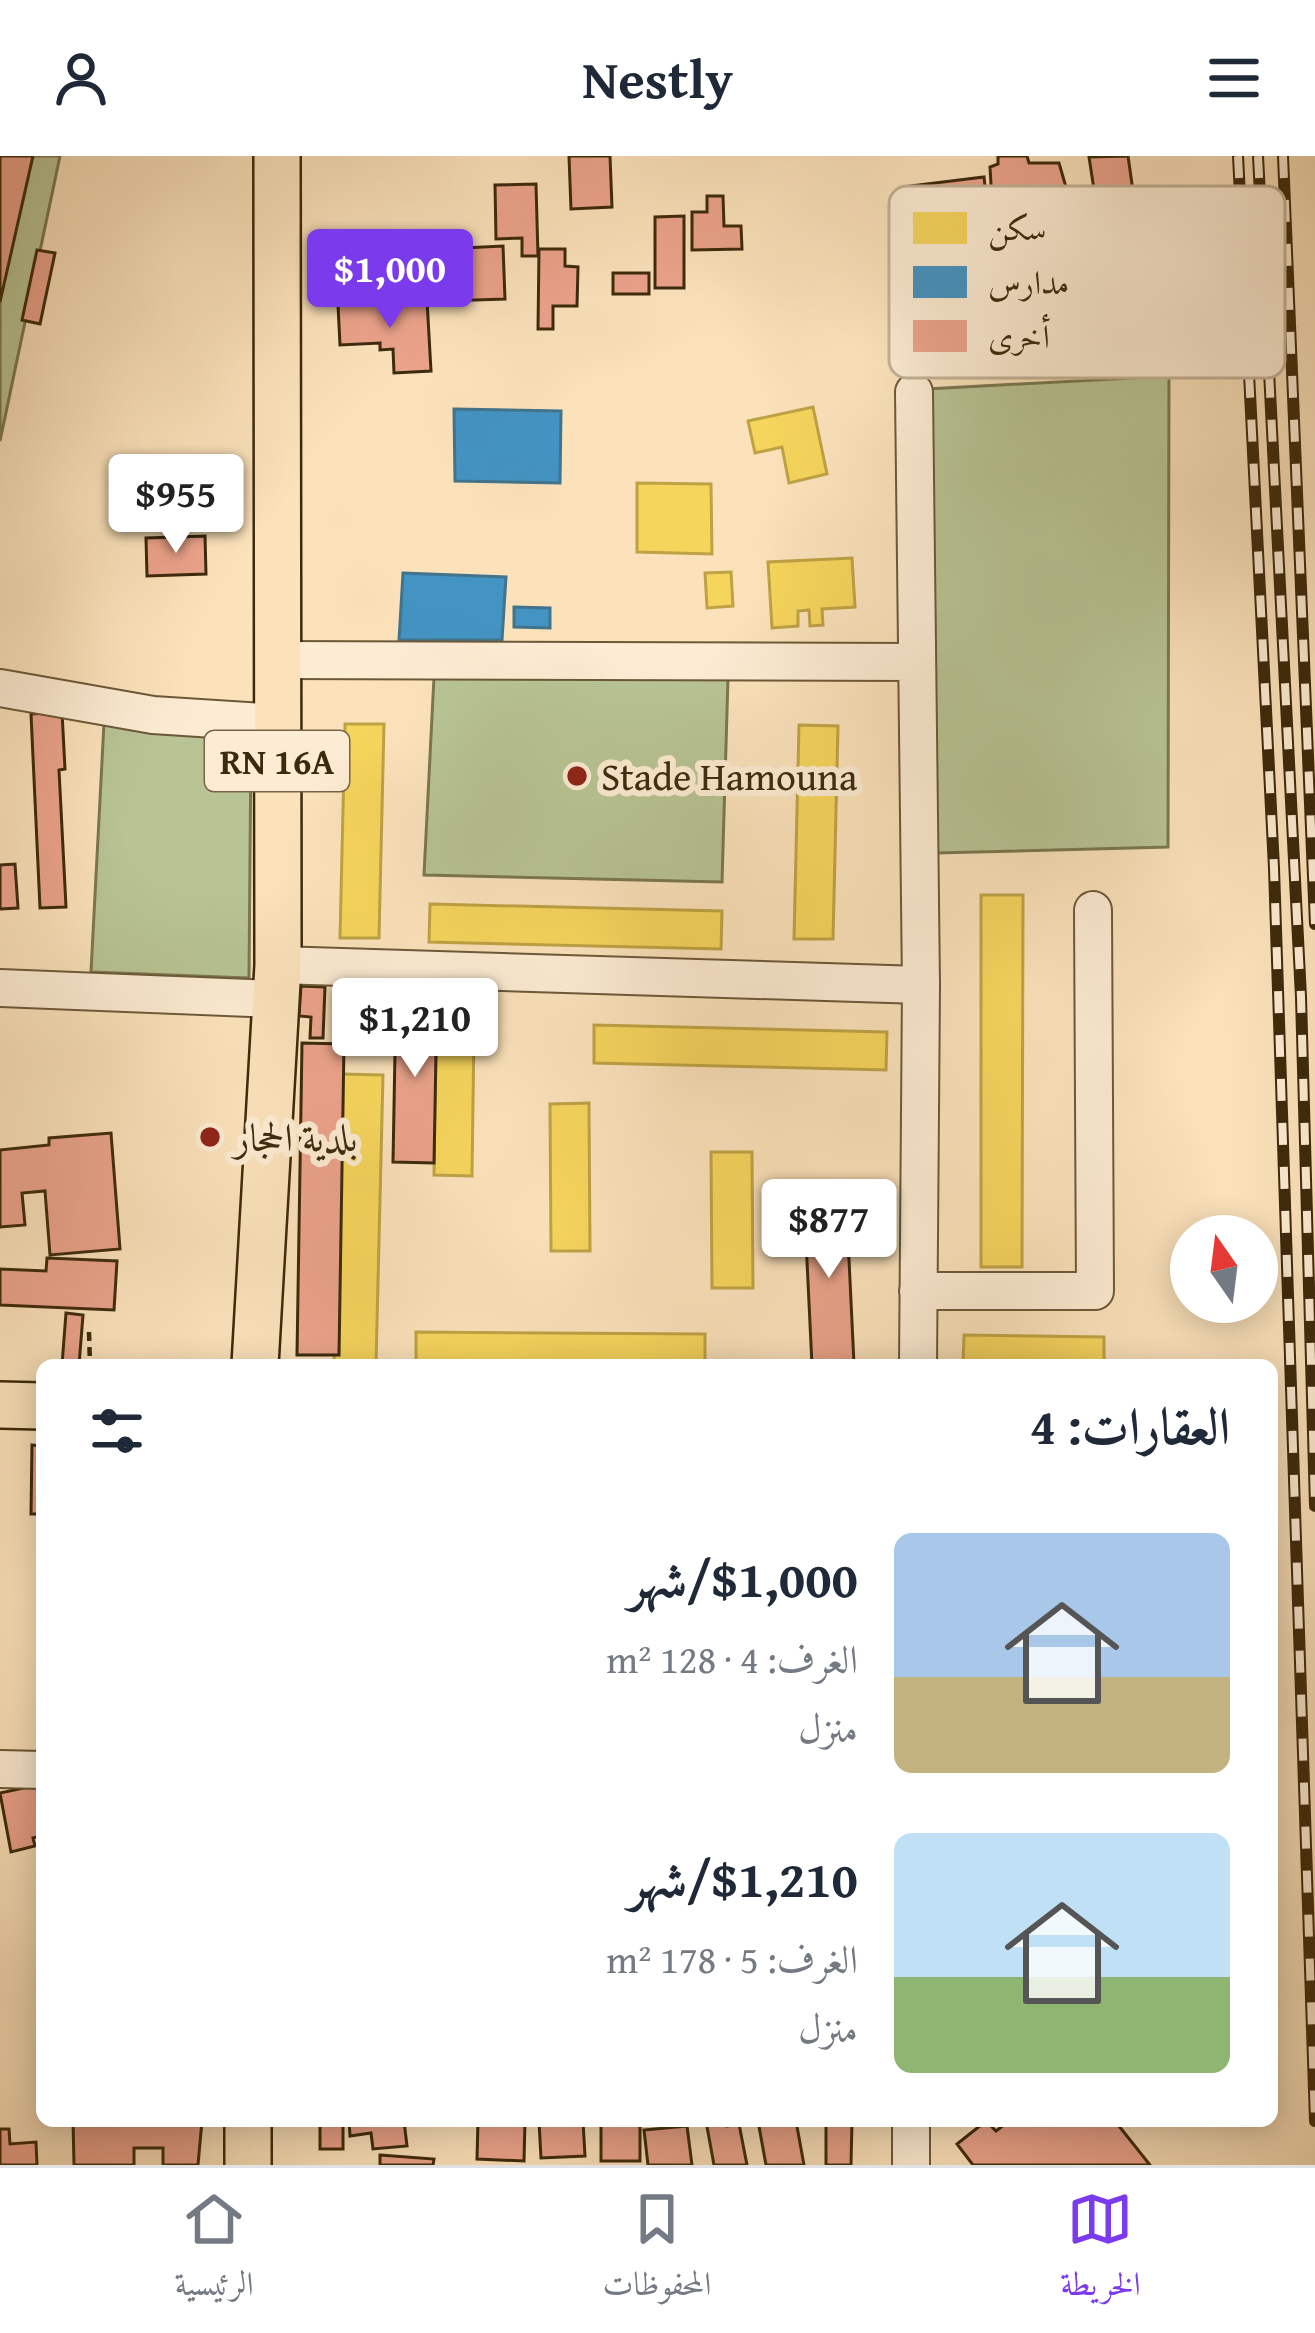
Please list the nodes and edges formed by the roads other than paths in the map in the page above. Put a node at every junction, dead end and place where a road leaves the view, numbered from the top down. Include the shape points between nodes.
1 (277, 156) edge
2 (914, 392) dead end
3 (277, 661) junction
4 (917, 662) junction
5 (0, 688) edge
6 (277, 723) junction
7 (1093, 910) dead end
8 (277, 982) junction
9 (921, 985) junction
10 (0, 988) edge
11 (918, 1291) junction
12 (255, 1359) edge
13 (918, 1359) edge
14 (0, 1405) edge
15 (36, 1406) edge
16 (0, 1769) edge
17 (36, 1770) edge
18 (248, 2127) edge
19 (910, 2127) edge
20 (248, 2165) edge
21 (911, 2165) edge

1 - 3 main road, RN 16A
2 - 4 street
3 - 4 street
3 - 6 main road, RN 16A
4 - 9 street
5 - 6 street via 153,715
6 - 8 main road, RN 16A
7 - 11 street via 1095,1291
8 - 9 street
8 - 10 street
8 - 12 main road, RN 16A
9 - 11 street
11 - 13 street
14 - 15 main road
16 - 17 street
18 - 20 main road
19 - 21 street

